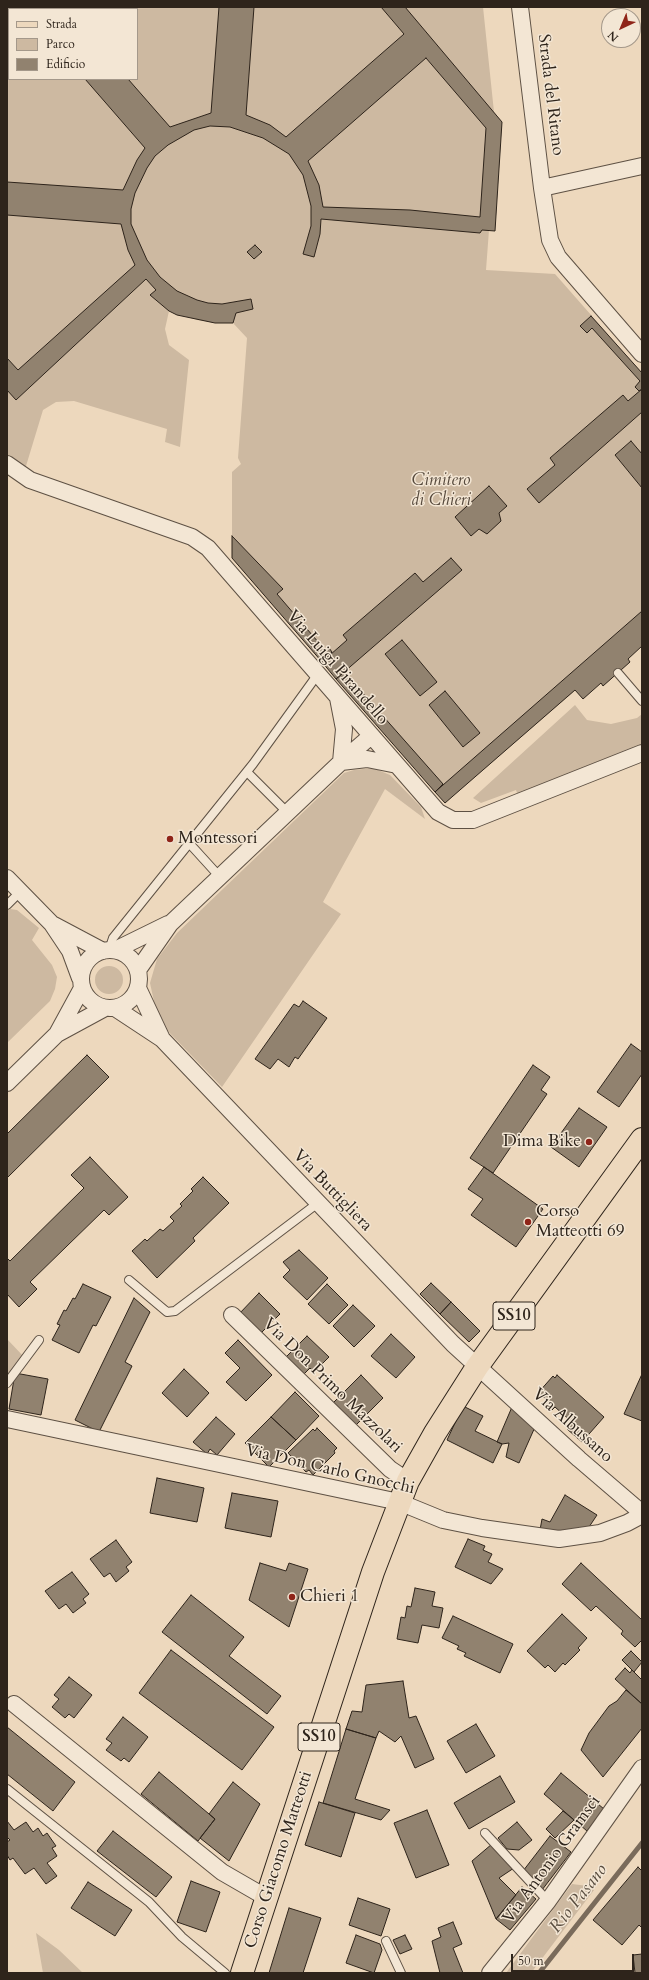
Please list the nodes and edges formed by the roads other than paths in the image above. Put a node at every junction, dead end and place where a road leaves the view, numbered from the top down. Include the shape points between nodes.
1 (520, 7) edge
2 (642, 166) edge
3 (542, 188) junction
4 (642, 354) edge
5 (7, 464) edge
6 (618, 673) dead end
7 (318, 674) junction
8 (338, 696) junction
9 (642, 701) edge
10 (371, 736) junction
11 (642, 753) edge
12 (341, 762) junction
13 (397, 765) junction
14 (247, 772) junction
15 (287, 812) junction
16 (189, 843) junction
17 (219, 876) junction
18 (7, 878) edge
19 (21, 891) junction
20 (7, 905) edge
21 (52, 924) junction
22 (170, 924) junction
23 (109, 950) junction
24 (138, 970) junction
25 (81, 983) junction
26 (138, 988) junction
27 (110, 1008) junction
28 (58, 1034) junction
29 (162, 1039) junction
30 (7, 1083) edge
31 (642, 1139) edge
32 (318, 1203) junction
33 (129, 1280) dead end
34 (232, 1315) dead end
35 (39, 1340) dead end
36 (477, 1366) junction
37 (7, 1383) edge
38 (7, 1419) edge
39 (408, 1481) junction
40 (399, 1502) junction
41 (642, 1514) edge
42 (14, 1704) dead end
43 (642, 1768) edge
44 (7, 1790) edge
45 (485, 1833) dead end
46 (267, 1898) junction
47 (548, 1901) junction
48 (386, 1941) dead end
49 (225, 1973) edge
50 (242, 1973) edge
51 (401, 1973) edge
52 (490, 1973) edge

1 - 3 street, Strada del Ritano
2 - 3 street
3 - 4 street, Strada del Ritano via 550,240 558,257
5 - 7 street, Via Luigi Pirandello via 30,480 192,537 208,548 224,565
6 - 9 lane
7 - 8 street, Via Luigi Pirandello
7 - 14 lane
8 - 10 street, Via Luigi Pirandello
8 - 12 street via 344,729
10 - 12 street
10 - 13 street, Via Luigi Pirandello
11 - 13 street, Via Luigi Pirandello via 473,820 453,820 438,812
12 - 13 street via 367,759
12 - 15 street
14 - 15 lane
14 - 16 lane
15 - 17 street
16 - 17 lane
16 - 23 lane via 113,938
17 - 22 street
18 - 19 street
19 - 20 lane
19 - 21 street
21 - 23 street
21 - 25 street via 70,951
22 - 23 street
22 - 24 street
23 - 24 street via 129,957
23 - 25 street via 94,954 87,961 82,969
24 - 26 street
25 - 27 street via 90,1001
25 - 28 street
26 - 27 street via 129,1001
26 - 29 street, Via Buttigliera
27 - 28 street
27 - 29 street, Via Buttigliera
28 - 30 street
29 - 32 street, Via Buttigliera
31 - 36 main road, Corso Giacomo Matteotti / SS10
32 - 33 lane via 175,1311 167,1312
32 - 36 street, Via Buttigliera
34 - 39 street, Via Don Primo Mazzolari via 390,1469
35 - 37 lane
36 - 39 main road, Corso Giacomo Matteotti / SS10
36 - 41 street, Via Albussano
38 - 40 street, Via Don Carlo Gnocchi
39 - 40 main road, Corso Giacomo Matteotti / SS10
40 - 41 street, Via Don Carlo Gnocchi via 450,1521 559,1539 600,1533 627,1523
40 - 46 main road, Corso Giacomo Matteotti / SS10
42 - 46 street via 222,1872
43 - 47 street, Via Antonio Gramsci
44 - 49 lane via 150,1902 182,1937
45 - 47 lane
46 - 50 main road, Corso Giacomo Matteotti / SS10
47 - 52 street, Via Antonio Gramsci
48 - 51 lane

